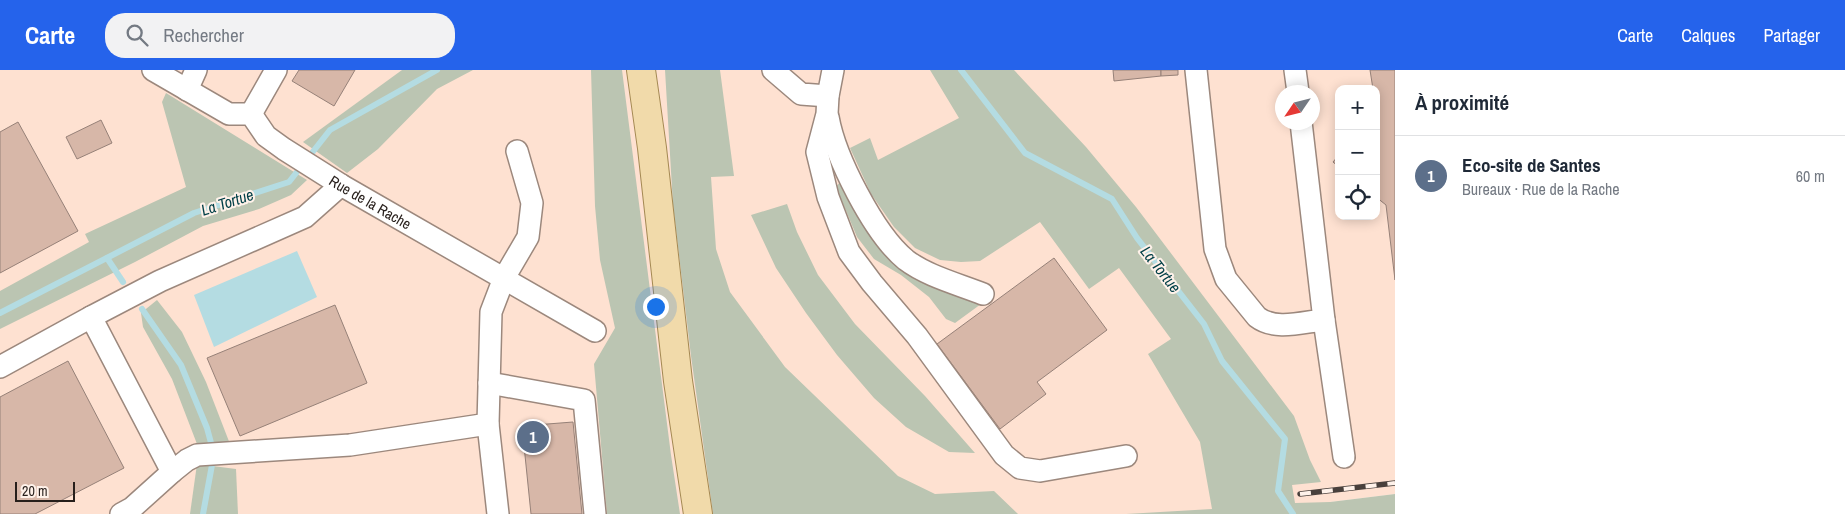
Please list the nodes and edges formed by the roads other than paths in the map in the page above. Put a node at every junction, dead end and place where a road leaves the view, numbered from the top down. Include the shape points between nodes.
1 (153, 70) edge
2 (196, 70) edge
3 (276, 70) edge
4 (640, 70) edge
5 (651, 70) edge
6 (773, 70) edge
7 (833, 70) edge
8 (1196, 70) edge
9 (1295, 70) edge
10 (1297, 85) edge
11 (187, 90) junction
12 (828, 105) junction
13 (251, 114) junction
14 (1302, 130) edge
15 (652, 148) junction
16 (517, 151) dead end
17 (334, 180) junction
18 (504, 278) junction
19 (983, 294) dead end
20 (92, 316) junction
21 (1324, 320) junction
22 (595, 332) dead end
23 (0, 367) edge
24 (489, 383) junction
25 (488, 424) junction
26 (1126, 456) dead end
27 (1344, 457) dead end
28 (172, 472) junction
29 (121, 514) edge
30 (498, 514) edge
31 (595, 514) edge
32 (698, 514) edge

1 - 11 street
2 - 11 street
3 - 13 street
4 - 15 main road
5 - 15 main road
6 - 12 street via 801,94
7 - 12 street
8 - 21 street via 1213,240 1226,279 1263,321 1276,325
9 - 10 street
11 - 13 street via 229,114
12 - 19 street via 831,135 854,186 892,246 907,261 929,273
12 - 26 street via 817,152 828,197 848,252 917,336 1004,455 1020,468 1040,470
13 - 17 street, Rue de la Rache via 266,136
14 - 21 street
15 - 32 main road via 678,381
16 - 18 street via 532,203 528,238
17 - 18 street, Rue de la Rache
17 - 20 street via 305,217 160,281
18 - 22 street, Rue de la Rache
18 - 24 street via 491,312
20 - 23 street
20 - 28 street
21 - 27 street
24 - 25 street
24 - 31 street via 584,400
25 - 28 street via 350,445 198,455
25 - 30 street
28 - 29 street

